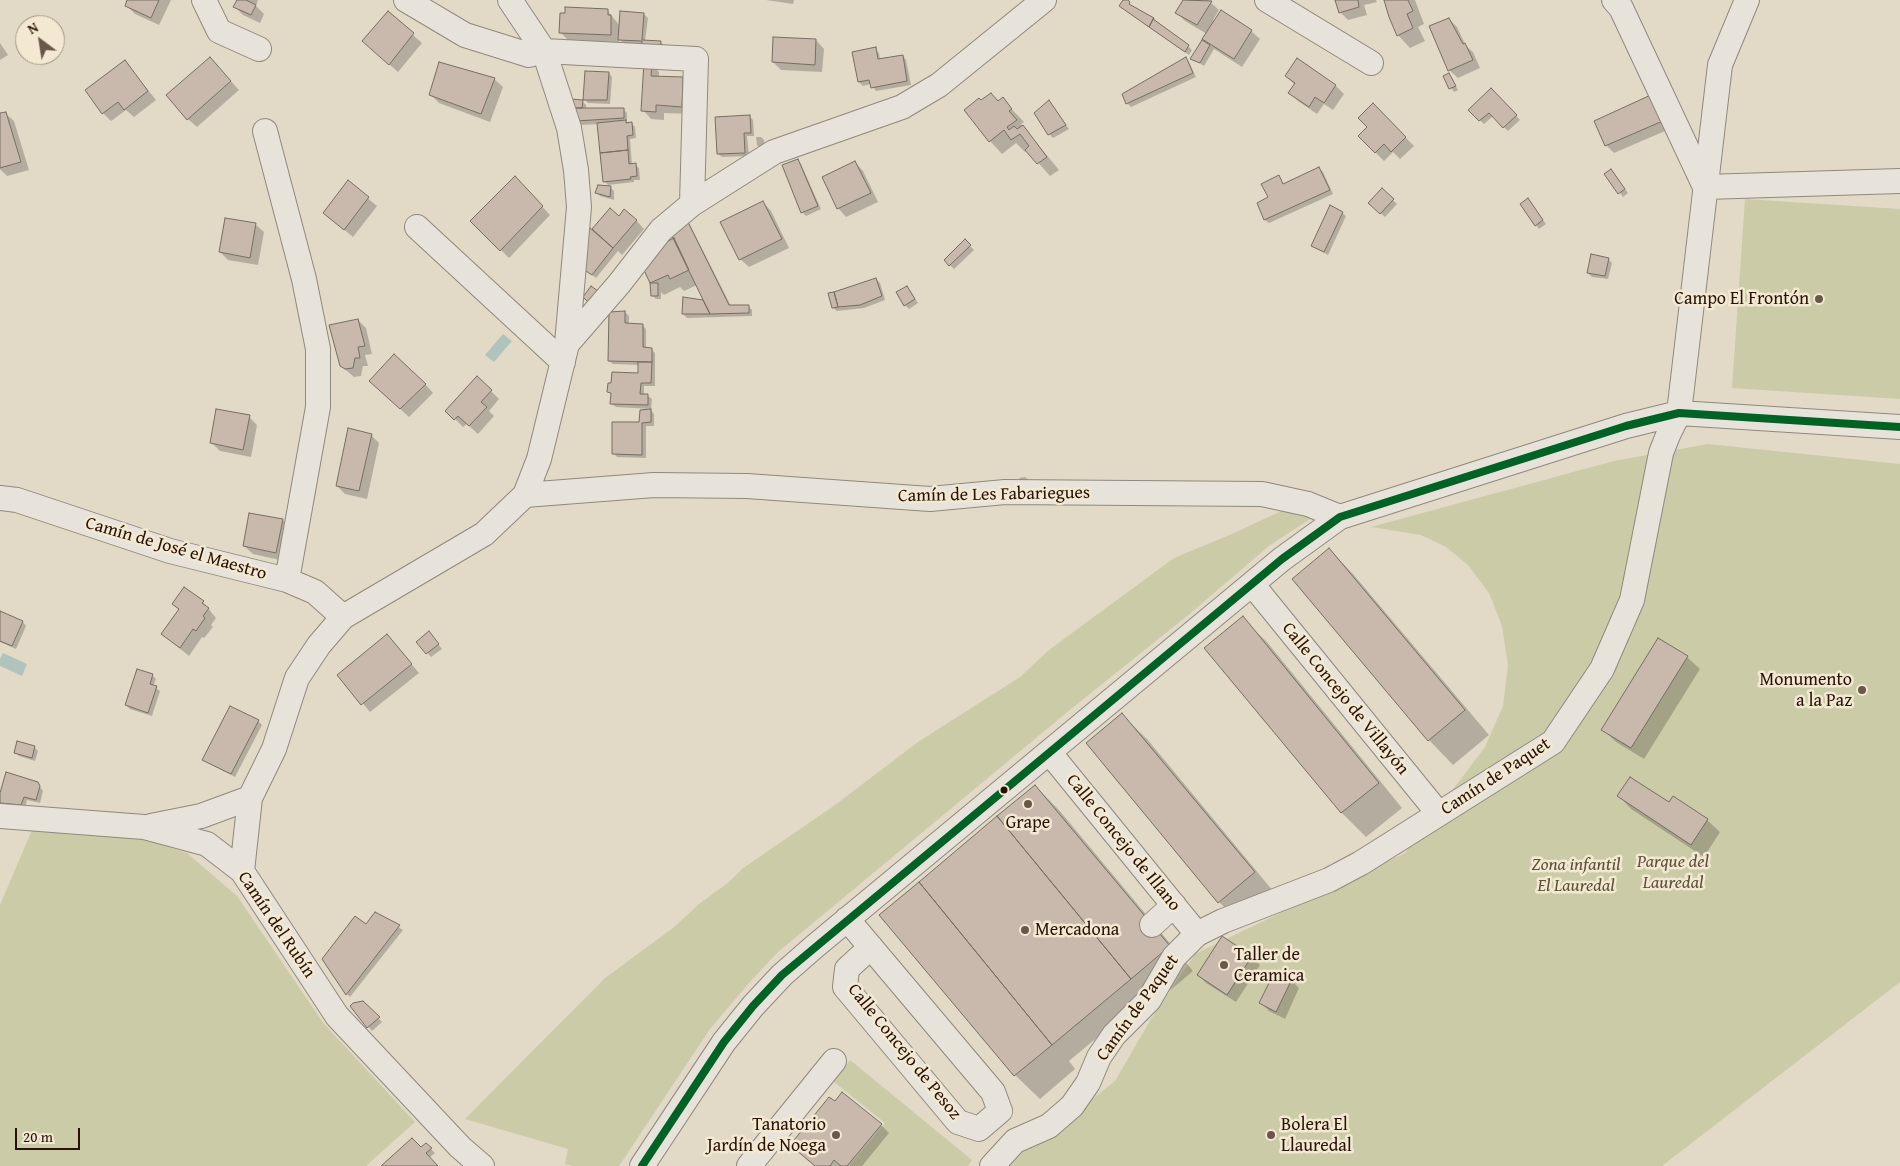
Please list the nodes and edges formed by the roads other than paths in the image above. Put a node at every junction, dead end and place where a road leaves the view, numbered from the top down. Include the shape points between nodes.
1 (204, 0) edge
2 (406, 0) edge
3 (510, 0) edge
4 (1044, 0) edge
5 (1267, 0) edge
6 (1614, 0) edge
7 (1747, 0) edge
8 (259, 49) dead end
9 (544, 51) junction
10 (1371, 63) dead end
11 (265, 131) dead end
12 (1900, 180) edge
13 (1705, 187) junction
14 (692, 204) junction
15 (417, 227) dead end
16 (565, 353) junction
17 (1679, 412) junction
18 (1900, 427) edge
19 (525, 495) junction
20 (0, 498) edge
21 (1340, 517) junction
22 (287, 580) junction
23 (1252, 584) junction
24 (343, 617) junction
25 (1049, 752) junction
26 (250, 798) junction
27 (1438, 814) junction
28 (0, 816) edge
29 (144, 827) junction
30 (242, 871) junction
31 (1174, 905) junction
32 (847, 919) junction
33 (1152, 925) dead end
34 (1198, 934) junction
35 (870, 948) junction
36 (834, 1061) dead end
37 (994, 1117) junction
38 (1015, 1141) junction
39 (482, 1166) edge
40 (642, 1166) edge
41 (749, 1166) edge
42 (992, 1166) edge

1 - 8 street via 219,32
2 - 9 street via 465,36 529,55
3 - 9 street
4 - 14 street via 939,85 902,108 774,152
5 - 10 street
6 - 13 street via 1621,8
7 - 13 street, Camín de Paquet via 1720,65
9 - 14 street via 696,59
9 - 16 street via 569,128 579,207
11 - 22 street via 304,280 318,349 318,407
12 - 13 street
13 - 17 street, Camín de Paquet
14 - 16 street via 661,230
15 - 16 street
16 - 19 street via 539,459
17 - 18 street
17 - 21 street
17 - 27 street, Camín de Paquet via 1661,453 1632,600 1602,669 1553,742
19 - 21 street, Camín de Les Fabariegues via 654,485 747,486 930,499 1005,492 1262,494 1308,504
19 - 24 street via 484,534
20 - 22 street, Camín de José el Maestro via 17,500 170,551
21 - 23 street
22 - 24 street, Camín de José el Maestro via 315,592
23 - 25 street
23 - 27 street, Calle Concejo de Villayón
24 - 26 street via 297,678 274,749
25 - 31 street, Calle Concejo de Illano
25 - 32 street
26 - 29 street via 201,816
26 - 30 street
27 - 34 street, Camín de Paquet via 1330,880 1222,920
28 - 29 street, Camín del Rubín
29 - 30 street, Camín del Rubín via 207,844
30 - 39 street, Camín del Rubín via 337,1016 460,1147
31 - 33 street
31 - 34 street, Calle Concejo de Illano
32 - 35 street
32 - 40 street via 782,975 753,1006 724,1042
34 - 38 street, Camín de Paquet via 1174,957 1149,1000 1114,1035 1072,1106 1050,1126
35 - 37 street via 993,1092 1000,1112
35 - 37 street, Calle Concejo de Pesoz via 847,968 845,986 958,1122 980,1129
36 - 41 street
37 - 38 street
38 - 42 street, Camín de Paquet

